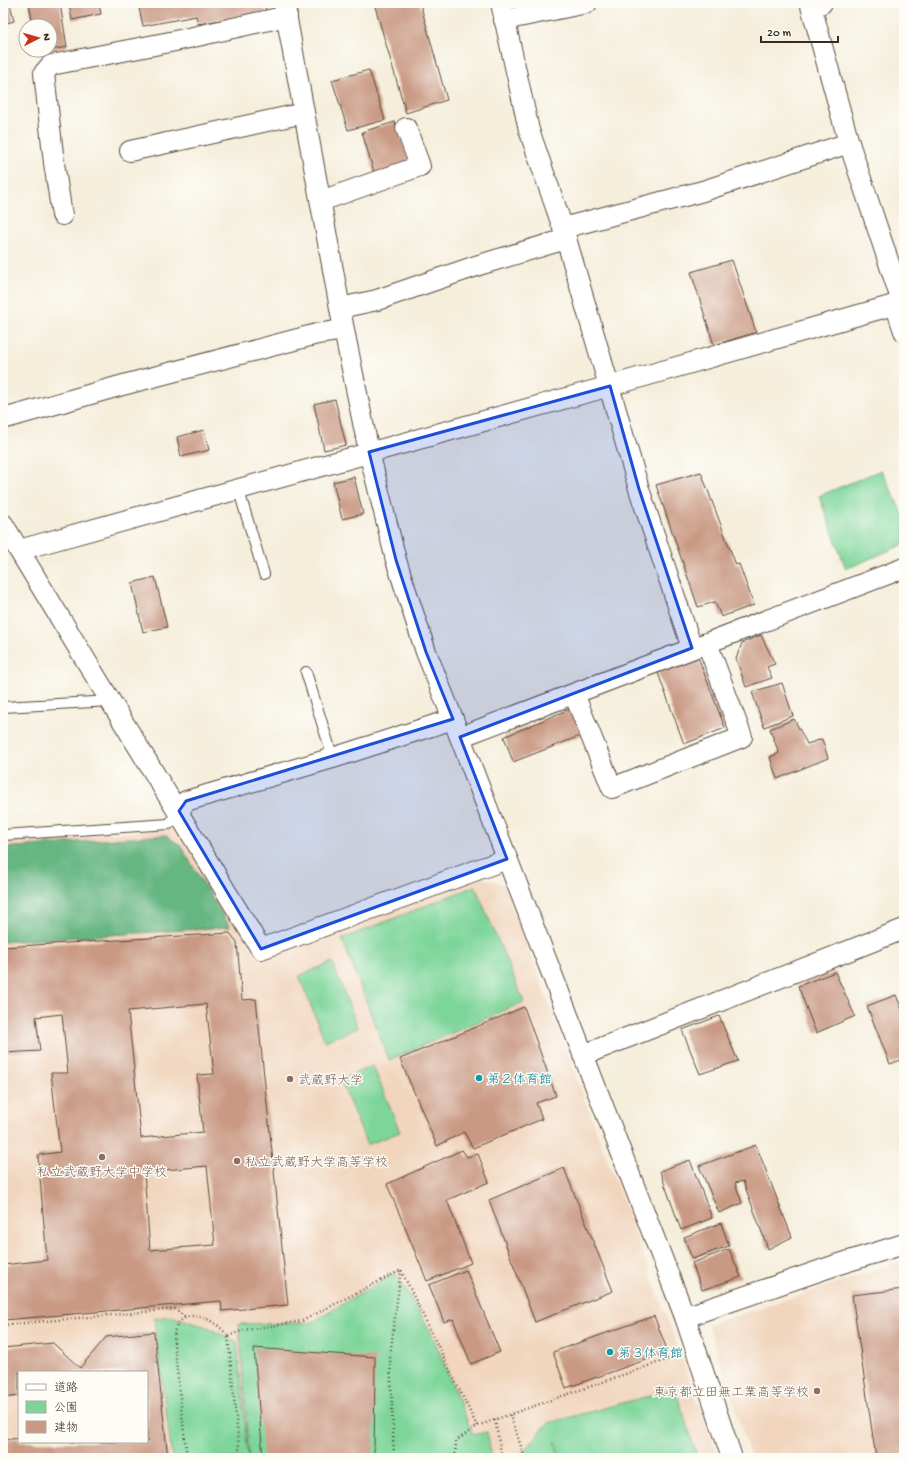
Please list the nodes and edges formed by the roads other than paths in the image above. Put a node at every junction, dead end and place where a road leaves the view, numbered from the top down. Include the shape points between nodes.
1 (587, 3) edge
2 (822, 3) edge
3 (286, 10) edge
4 (502, 11) edge
5 (304, 113) junction
6 (406, 128) dead end
7 (849, 142) junction
8 (130, 151) dead end
9 (321, 201) junction
10 (62, 215) dead end
11 (565, 234) junction
12 (900, 303) edge
13 (340, 308) junction
14 (344, 330) junction
15 (904, 331) edge
16 (610, 386) junction
17 (3, 419) edge
18 (369, 452) junction
19 (238, 488) junction
20 (3, 524) edge
21 (19, 550) junction
22 (904, 568) edge
23 (264, 574) dead end
24 (700, 645) junction
25 (306, 672) dead end
26 (574, 694) junction
27 (111, 701) junction
28 (3, 707) edge
29 (453, 719) junction
30 (460, 737) junction
31 (333, 758) junction
32 (179, 811) junction
33 (3, 835) edge
34 (507, 859) junction
35 (904, 929) edge
36 (583, 1055) junction
37 (904, 1244) edge
38 (685, 1317) junction
39 (732, 1458) edge

1 - 4 street
2 - 7 street via 811,6
3 - 5 street
3 - 10 street via 175,41 50,65 44,73
4 - 11 street via 529,130
5 - 8 street
5 - 9 street
6 - 9 street via 420,166
7 - 11 street
7 - 12 street
9 - 13 street
11 - 13 street via 377,300
11 - 16 street
12 - 15 street
12 - 16 street
13 - 14 street
14 - 17 street via 318,334
14 - 18 street
16 - 18 street
16 - 24 street via 639,489
18 - 19 street
18 - 29 street via 396,560 426,652
19 - 21 street
19 - 23 lane
20 - 21 street
21 - 27 street
22 - 24 street
24 - 26 street
24 - 26 street via 742,737 612,788
25 - 31 lane
26 - 30 street
27 - 28 lane
27 - 32 street
29 - 30 street
29 - 31 street
30 - 34 street
31 - 32 street via 186,801
32 - 33 lane via 169,824
32 - 34 street via 262,949
34 - 36 street
35 - 36 street
36 - 38 street
37 - 38 street
38 - 39 street

